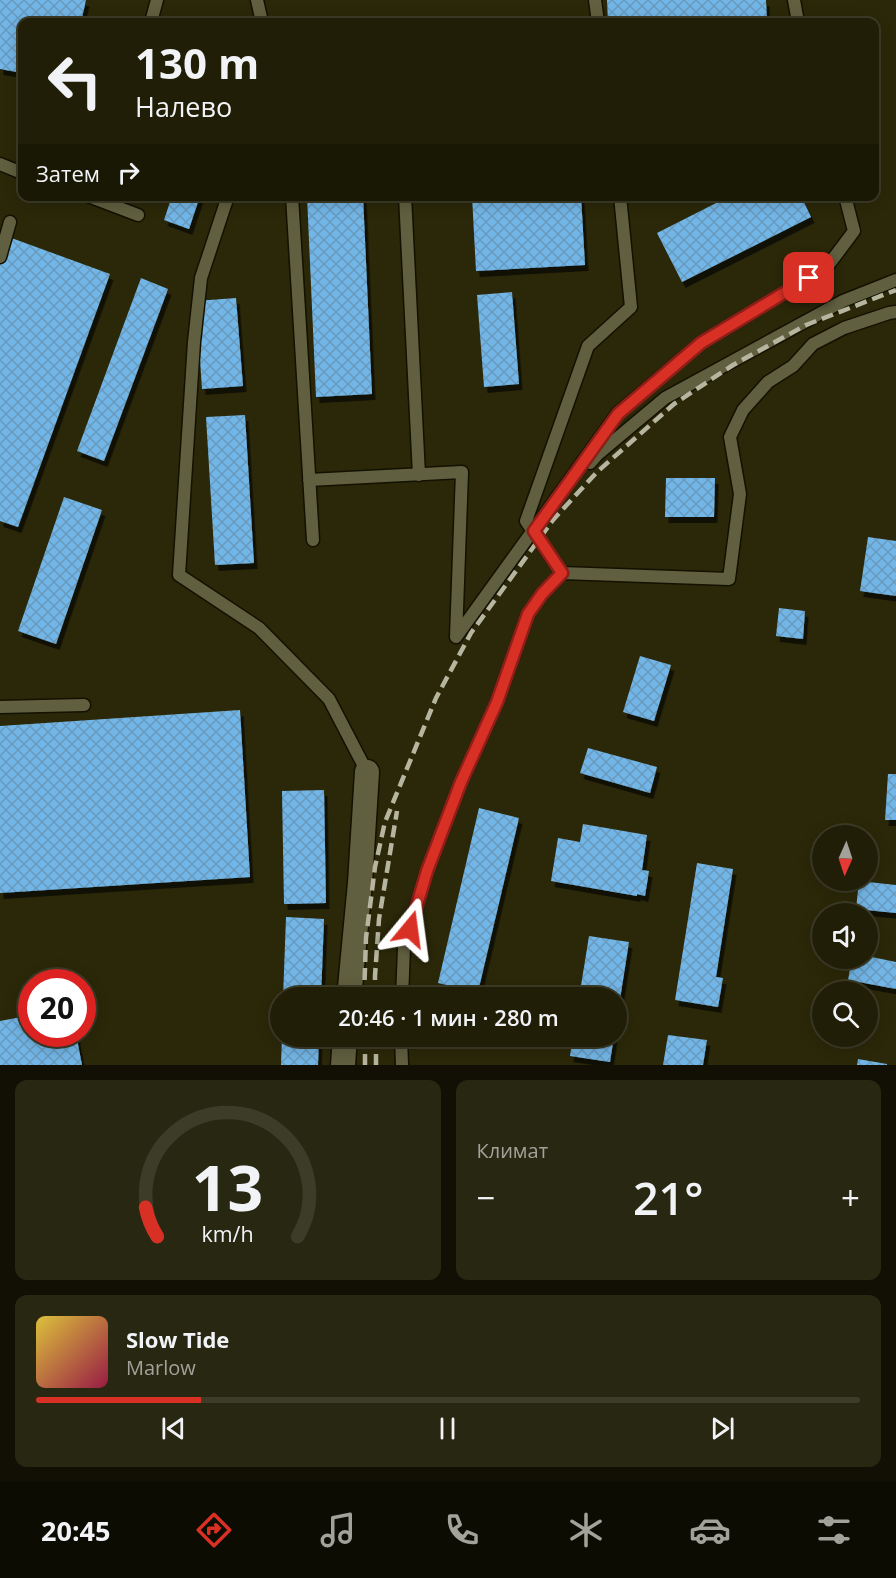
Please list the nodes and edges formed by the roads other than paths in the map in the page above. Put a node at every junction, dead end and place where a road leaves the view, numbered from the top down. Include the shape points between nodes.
1 (157, 0) edge
2 (257, 0) edge
3 (595, 0) edge
4 (794, 0) edge
5 (152, 18) edge
6 (261, 18) edge
7 (597, 18) edge
8 (797, 18) edge
9 (0, 164) edge
10 (18, 171) edge
11 (101, 201) edge
12 (226, 201) edge
13 (292, 201) edge
14 (405, 201) edge
15 (620, 201) edge
16 (846, 201) edge
17 (138, 215) dead end
18 (10, 222) dead end
19 (0, 257) edge
20 (896, 280) edge
21 (896, 312) edge
22 (419, 475) junction
23 (309, 480) junction
24 (536, 528) junction
25 (313, 540) dead end
26 (562, 573) junction
27 (84, 705) dead end
28 (0, 707) edge
29 (367, 772) joint
30 (350, 987) edge
31 (402, 987) edge
32 (344, 1047) edge
33 (401, 1047) edge
34 (343, 1065) edge
35 (402, 1065) edge

1 - 5 lane
2 - 6 lane
3 - 7 lane
4 - 8 lane
9 - 10 lane
11 - 17 lane
12 - 29 lane via 201,278 179,575 259,628 329,699
13 - 23 lane
14 - 22 lane
15 - 24 lane via 631,307 588,346 526,521
16 - 24 lane via 854,231 827,267 701,343 618,414
18 - 19 lane
20 - 24 lane via 843,301 665,398 597,455
21 - 26 lane via 844,328 813,344 793,366 768,382 743,410 730,437 740,494 729,579
22 - 23 lane
22 - 24 lane via 462,472 456,637
23 - 25 lane
24 - 26 lane
26 - 31 lane via 528,614 497,702 461,782 427,871 404,948
27 - 28 lane
29 - 30 street
32 - 34 street
33 - 35 lane

